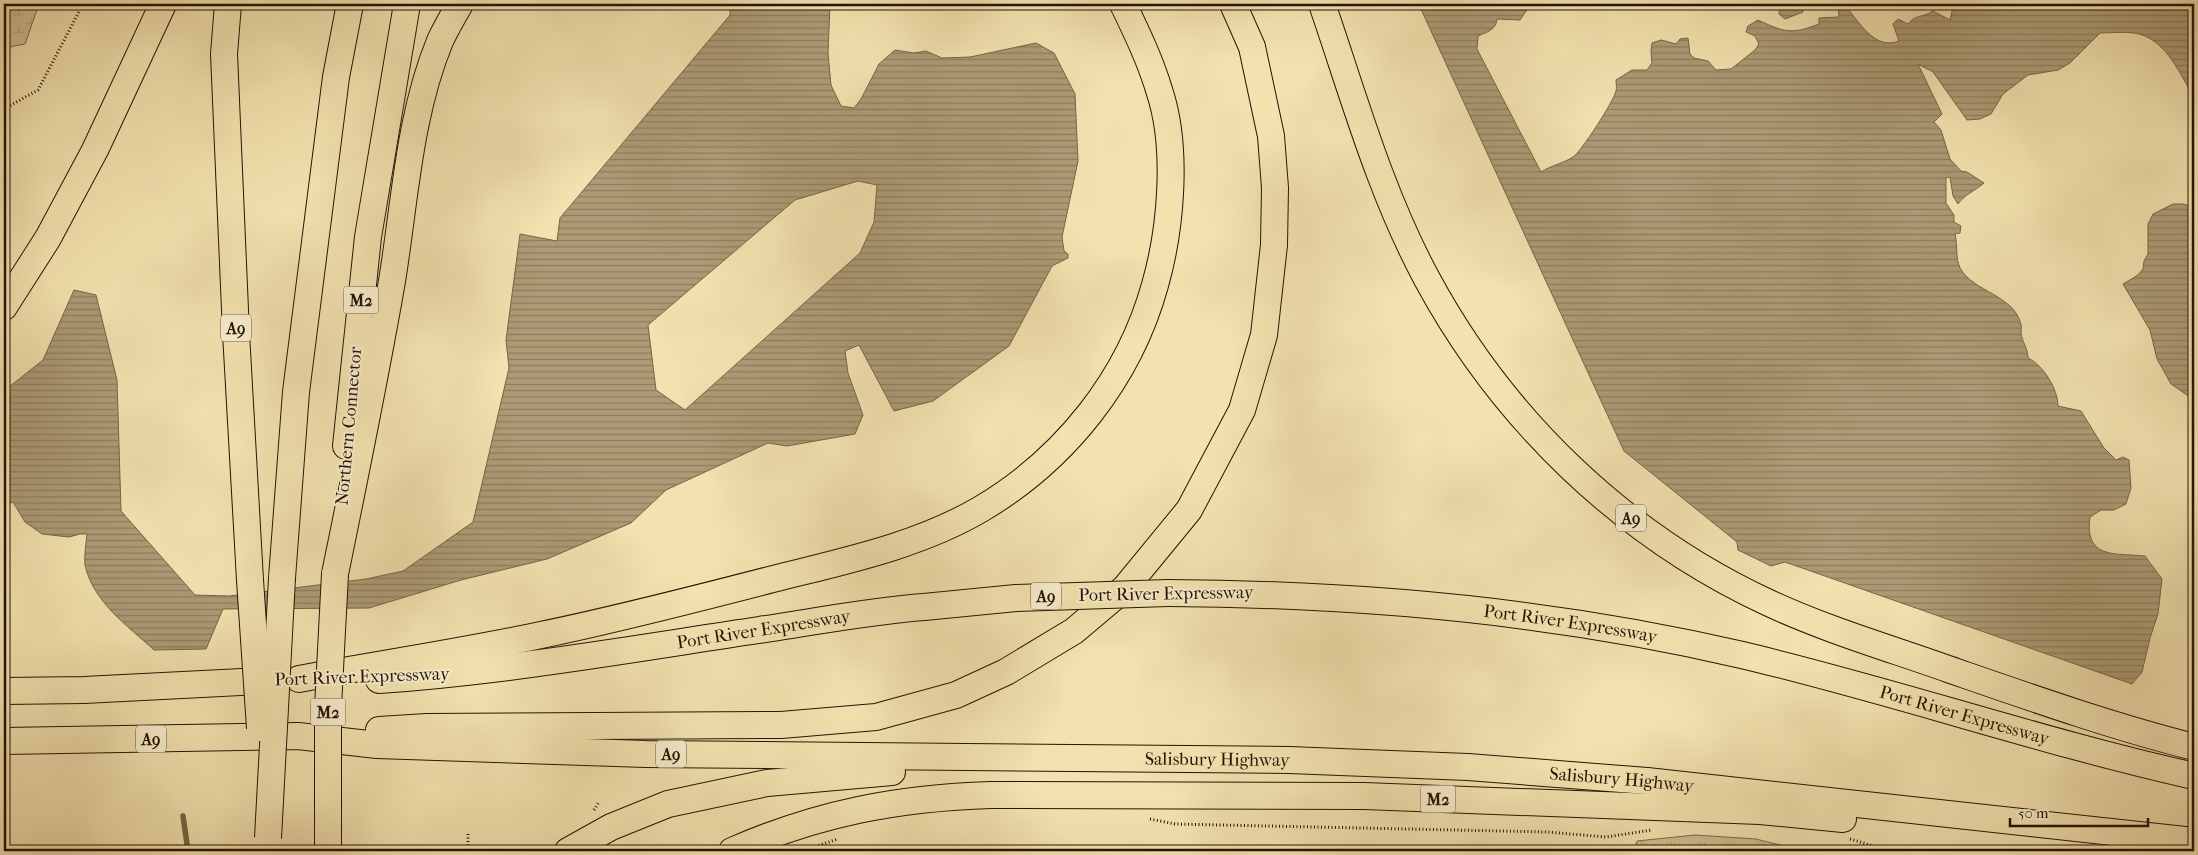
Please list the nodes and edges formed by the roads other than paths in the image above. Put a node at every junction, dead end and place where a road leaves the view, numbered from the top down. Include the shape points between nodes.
1 (163, 4) edge
2 (228, 4) edge
3 (350, 4) edge
4 (407, 4) edge
5 (460, 4) edge
6 (1123, 4) edge
7 (1233, 4) edge
8 (1322, 4) edge
9 (4, 308) edge
10 (335, 574) junction
11 (299, 679) junction
12 (4, 691) edge
13 (298, 736) junction
14 (4, 741) edge
15 (2194, 746) edge
16 (1045, 759) junction
17 (2194, 776) edge
18 (2194, 841) edge
19 (268, 845) edge
20 (328, 851) edge
21 (568, 851) edge
22 (732, 851) edge
23 (2150, 851) edge

1 - 9 highway via 95,150 48,238
2 - 19 highway, A9, bridge via 224,54 236,323
3 - 19 highway, bridge via 336,77 296,392
4 - 10 highway, Northern Connector / M2 via 368,237
5 - 10 highway via 440,40 423,95 406,173 397,250 375,376
6 - 11 highway via 1162,96 1169,144 1170,204 1162,260 1148,312 1124,364 1095,409 1063,445 1024,480 982,509 943,529 840,562 540,636
7 - 13 highway via 1252,47 1271,136 1275,188 1274,244 1264,335 1242,410 1189,510 1125,588 1074,631 1006,672 956,695 876,716 781,725 427,727
8 - 15 highway, A9 via 1373,156 1408,242 1427,279 1487,374 1583,480 1674,549 1770,603 1836,630 1982,681
10 - 20 highway, Northern Connector / M2, bridge via 328,707
11 - 12 highway, Port River Expressway / A9
11 - 17 highway, Port River Expressway / A9, bridge via 380,680 507,668 924,607 1016,598 1168,592 1278,594 1467,608 1610,629 1741,655 2060,743
13 - 14 highway, A9
13 - 16 highway, A9 via 377,744 646,754
16 - 18 highway, Salisbury Highway / A9 via 1289,760 1468,766 1802,797
16 - 21 highway via 767,783 668,804 611,827
22 - 23 highway, M2 via 816,819 873,806 947,796 1011,795 1364,796 1740,810

